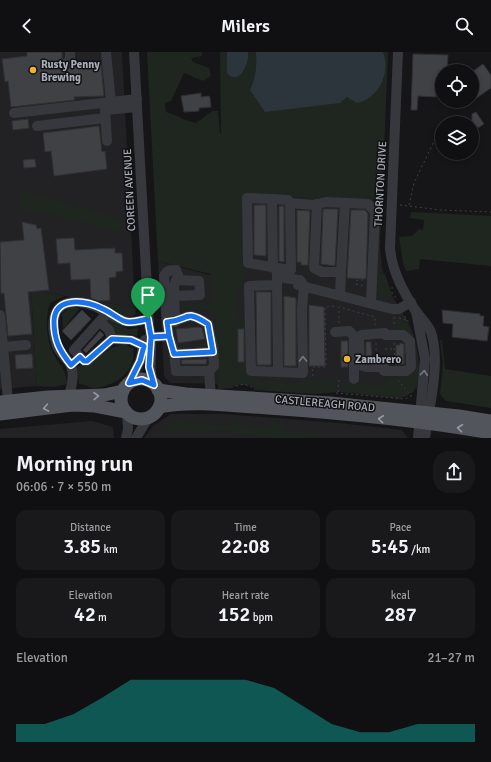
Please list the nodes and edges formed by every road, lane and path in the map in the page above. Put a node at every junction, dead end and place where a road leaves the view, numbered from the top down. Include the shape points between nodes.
1 (70, 52) edge
2 (106, 52) edge
3 (134, 52) edge
4 (398, 52) edge
5 (63, 65) dead end
6 (111, 102) junction
7 (137, 103) junction
8 (14, 113) dead end
9 (105, 118) junction
10 (37, 126) dead end
11 (435, 139) edge
12 (107, 141) dead end
13 (272, 199) junction
14 (290, 203) junction
15 (345, 203) junction
16 (317, 204) junction
17 (391, 205) junction
18 (409, 206) junction
19 (491, 212) edge
20 (341, 272) junction
21 (278, 275) junction
22 (177, 280) junction
23 (373, 280) junction
24 (304, 286) junction
25 (364, 290) dead end
26 (340, 294) junction
27 (174, 296) junction
28 (371, 304) junction
29 (334, 306) dead end
30 (413, 306) junction
31 (108, 312) junction
32 (0, 315) edge
33 (339, 317) dead end
34 (406, 320) dead end
35 (100, 322) junction
36 (171, 322) junction
37 (148, 323) junction
38 (335, 332) dead end
39 (385, 334) junction
40 (169, 336) junction
41 (151, 337) junction
42 (112, 339) junction
43 (26, 344) dead end
44 (144, 346) junction
45 (3, 347) junction
46 (395, 349) junction
47 (384, 350) dead end
48 (213, 352) junction
49 (174, 354) junction
50 (80, 357) junction
51 (71, 365) junction
52 (382, 366) junction
53 (209, 371) junction
54 (395, 371) junction
55 (278, 372) junction
56 (313, 376) dead end
57 (339, 378) dead end
58 (354, 379) dead end
59 (126, 387) junction
60 (156, 388) junction
61 (232, 389) dead end
62 (254, 390) dead end
63 (338, 393) dead end
64 (69, 396) junction
65 (210, 396) junction
66 (411, 396) dead end
67 (4, 402) edge
68 (159, 407) junction
69 (127, 413) junction
70 (0, 414) edge
71 (148, 418) junction
72 (424, 418) junction
73 (491, 421) edge
74 (491, 434) edge
75 (126, 438) edge
76 (136, 438) edge
77 (418, 438) edge
78 (425, 438) edge

1 - 5 street via 70,60
2 - 6 street
3 - 7 street, COREEN AVENUE
4 - 17 street, THORNTON DRIVE
6 - 7 street
6 - 8 street
7 - 9 street via 105,110
7 - 37 street, COREEN AVENUE
9 - 10 street
9 - 12 street
11 - 18 path via 414,183
13 - 14 street via 288,200
13 - 21 street
13 - 21 street via 248,198 248,263
14 - 16 street
14 - 21 street via 291,270
15 - 16 street
15 - 20 street
15 - 23 street via 368,204 375,212
16 - 20 street via 314,268 322,272
17 - 18 path
17 - 30 street, THORNTON DRIVE via 392,262
18 - 19 path
20 - 26 street
21 - 24 street
21 - 55 street
21 - 55 street via 249,286 251,371
22 - 27 street
22 - 27 street via 199,281 200,295
22 - 36 street via 176,270 166,272 164,276
23 - 25 path via 357,280 356,284 365,286
23 - 28 street
24 - 26 street
55 -> 24 street via 303,373
26 - 28 street
27 - 36 street
28 - 30 street via 394,309
29 - 56 path via 325,307 326,367 312,367
30 - 72 street, THORNTON DRIVE via 425,359
31 - 35 street
31 - 37 street via 129,322
31 - 51 street via 79,302 67,302 58,307 54,315 54,334 57,346
32 - 45 street
33 - 39 path via 339,307 375,317
34 - 39 path via 394,317
35 - 42 street via 109,330
35 - 50 street via 74,350
36 - 40 street
36 - 48 street via 182,317 197,316 208,324
37 - 41 street, COREEN AVENUE
37 - 44 street, COREEN AVENUE
38 - 58 street via 349,331 354,336
39 - 46 path
39 - 52 path
39 - 52 street via 365,333 360,336 359,362 364,367
39 - 54 street via 404,336 411,345 411,368
40 - 41 street
40 - 49 street
41 - 60 street, COREEN AVENUE via 149,367
42 - 44 street via 131,340
42 - 50 street via 87,361
43 - 45 street
44 - 59 street, COREEN AVENUE via 140,361
45 - 67 street
46 - 47 path
46 - 54 path
48 - 49 street
48 - 53 street via 214,366
49 - 53 street via 176,371
50 - 51 street
51 - 64 street via 72,384
52 - 54 street
53 - 65 street
54 - 66 path via 395,375
57 - 63 path
59 - 60 main road via 142,380
64 -> 59 main road via 104,396
59 - 69 main road via 121,400
60 - 65 main road, CASTLEREAGH ROAD
60 - 68 main road
61 - 62 path via 244,384 252,386
64 - 67 main road
65 - 72 main road, CASTLEREAGH ROAD via 270,398
68 - 71 main road
72 -> 68 main road, CASTLEREAGH ROAD via 243,406 187,404
69 -> 70 main road via 95,406 72,405
69 - 71 main road via 137,419
69 - 75 street
71 - 76 street
72 - 73 main road, CASTLEREAGH ROAD
74 -> 72 main road, CASTLEREAGH ROAD
72 - 77 street
72 - 78 street

